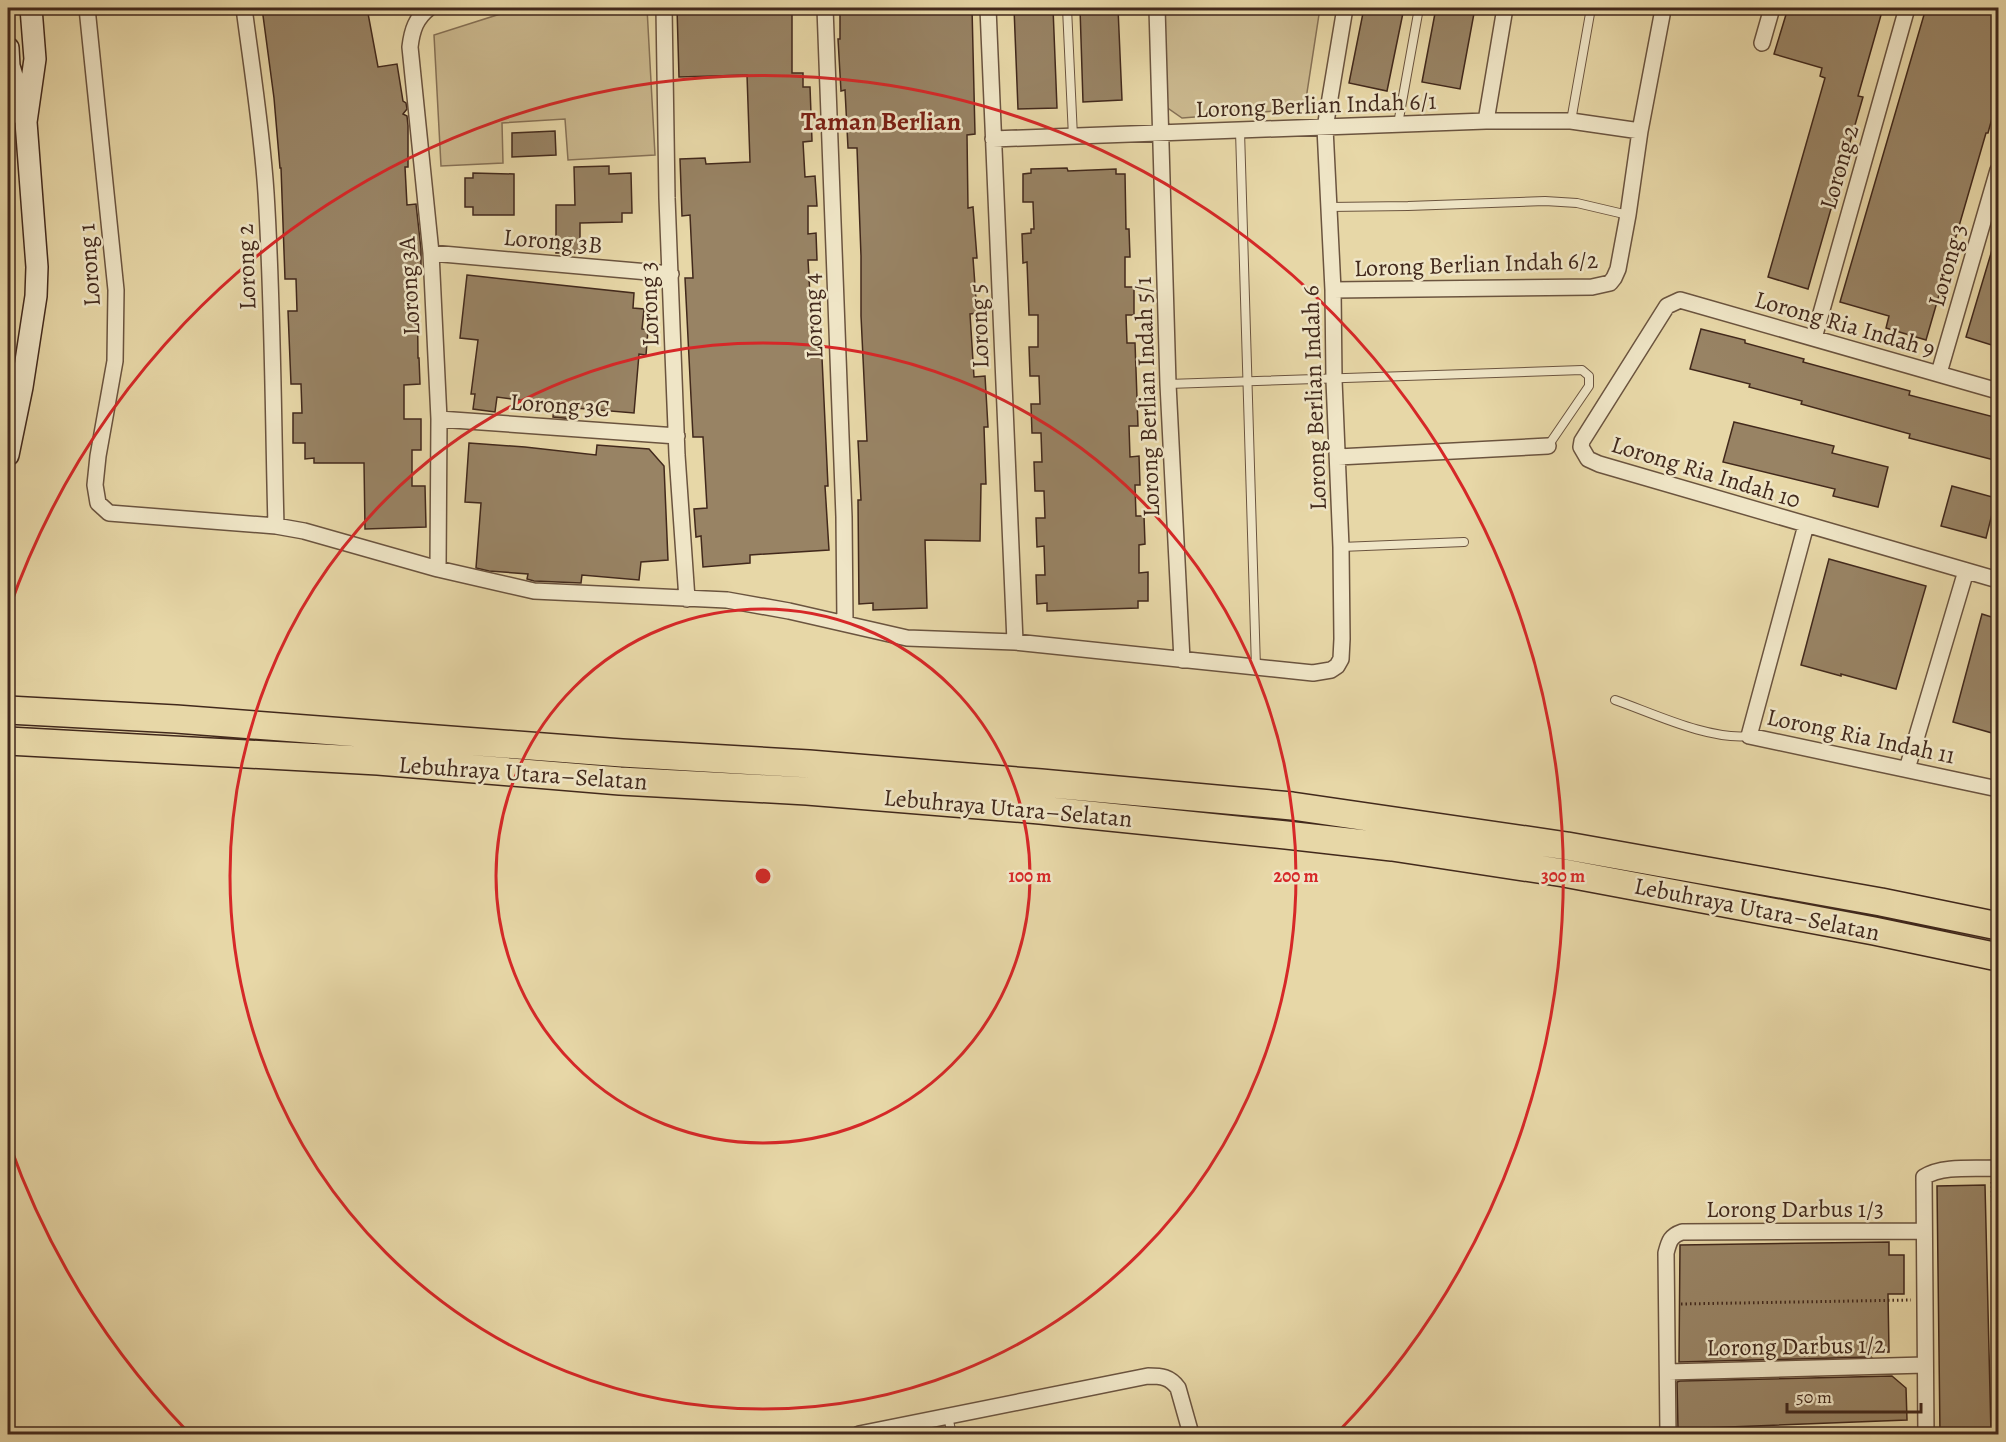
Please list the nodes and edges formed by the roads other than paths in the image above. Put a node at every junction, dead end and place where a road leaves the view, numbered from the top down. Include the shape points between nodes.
1 (31, 8) edge
2 (87, 8) edge
3 (244, 8) edge
4 (429, 8) edge
5 (664, 8) edge
6 (825, 8) edge
7 (988, 8) edge
8 (1067, 8) edge
9 (1157, 8) edge
10 (1345, 8) edge
11 (1419, 8) edge
12 (1505, 8) edge
13 (1591, 8) edge
14 (1773, 8) edge
15 (1907, 8) edge
16 (1662, 15) dead end
17 (1762, 43) dead end
18 (8, 48) edge
19 (1571, 121) junction
20 (26, 122) junction
21 (1486, 122) junction
22 (1398, 124) junction
23 (1325, 128) junction
24 (1240, 131) junction
25 (1640, 131) junction
26 (1161, 132) junction
27 (1073, 137) junction
28 (993, 139) junction
29 (1998, 170) edge
30 (1329, 207) junction
31 (1628, 215) junction
32 (431, 253) junction
33 (670, 274) junction
34 (1333, 291) junction
35 (1680, 300) joint
36 (1814, 338) junction
37 (1939, 373) junction
38 (1334, 380) junction
39 (1248, 382) junction
40 (1168, 384) junction
41 (1998, 391) edge
42 (439, 418) junction
43 (677, 436) junction
44 (1548, 446) joint
45 (8, 455) edge
46 (1338, 457) junction
47 (1806, 525) junction
48 (276, 526) junction
49 (1464, 542) dead end
50 (1341, 547) junction
51 (438, 569) junction
52 (1966, 571) junction
53 (1998, 580) edge
54 (687, 599) junction
55 (845, 623) junction
56 (1015, 642) junction
57 (1182, 660) junction
58 (1256, 668) junction
59 (1615, 700) dead end
60 (8, 710) edge
61 (1749, 736) junction
62 (8, 741) edge
63 (1907, 769) junction
64 (1998, 789) edge
65 (1998, 926) edge
66 (1998, 957) edge
67 (1995, 1168) edge
68 (1924, 1231) junction
69 (1925, 1365) junction
70 (1668, 1372) junction
71 (948, 1418) junction
72 (858, 1434) edge
73 (952, 1434) edge
74 (1191, 1434) edge
75 (1668, 1434) edge
76 (1926, 1434) edge

1 - 20 main road via 35,59
2 - 48 street, Lorong 1 via 116,290 116,362 98,456 98,503 109,513
3 - 48 street, Lorong 2 via 266,192
4 - 32 street, Lorong 3A via 415,24 410,47
5 - 33 street, Lorong 3
6 - 55 street, Lorong 4
7 - 28 street, Lorong 5
8 - 27 lane
9 - 26 street, Lorong Berlian Indah 5/1
10 - 23 street, Lorong Berlian Indah 6
11 - 22 lane
12 - 21 street
13 - 19 lane
14 - 17 street
15 - 36 street, Lorong 2
16 - 25 street, Lorong Berlian Indah 6/2
18 - 20 main road via 11,74
19 - 21 street, Lorong Berlian Indah 6/1
19 - 25 street, Lorong Berlian Indah 6/1
20 - 45 main road via 36,296
21 - 22 street, Lorong Berlian Indah 6/1
22 - 23 street, Lorong Berlian Indah 6/1
23 - 24 street, Lorong Berlian Indah 6/1
23 - 30 street, Lorong Berlian Indah 6
24 - 26 street, Lorong Berlian Indah 6/1
24 - 39 lane
25 - 31 street, Lorong Berlian Indah 6/2
26 - 27 street, Lorong Berlian Indah 6/1
26 - 40 street, Lorong Berlian Indah 5/1
27 - 28 street, Lorong Berlian Indah 6/1
28 - 56 street, Lorong 5
29 - 37 street, Lorong 3
30 - 31 lane via 1545,201 1577,203
30 - 34 street, Lorong Berlian Indah 6
31 - 34 street, Lorong Berlian Indah 6/2 via 1614,278 1603,286
32 - 33 street, Lorong 3B
32 - 42 street, Lorong 3A
33 - 43 street, Lorong 3
34 - 38 street, Lorong Berlian Indah 6
35 - 36 street, Lorong Ria Indah 9
35 - 47 street, Lorong Ria Indah 10 via 1667,306 1624,373 1582,441 1584,454 1599,464
36 - 37 street, Lorong Ria Indah 9
37 - 41 street, Lorong Ria Indah 9
38 - 39 lane
38 - 44 lane via 1582,370 1589,376 1589,386
38 - 46 street, Lorong Berlian Indah 6
39 - 40 lane
39 - 58 lane
40 - 57 street, Lorong Berlian Indah 5/1
42 - 43 street, Lorong 3C
42 - 51 street, Lorong 3A
43 - 54 street, Lorong 3
44 - 46 street
46 - 50 street, Lorong Berlian Indah 6
47 - 52 street, Lorong Ria Indah 10
47 - 61 street
48 - 51 street
49 - 50 lane
50 - 58 street, Lorong Berlian Indah 6 via 1342,639 1337,666 1322,673
51 - 54 street via 534,591
52 - 53 street, Lorong Ria Indah 10
52 - 63 street
54 - 55 street via 741,601
55 - 56 street via 907,638
56 - 57 street
57 - 58 street
59 - 61 lane via 1715,734
60 - 65 highway, Lebuhraya Utara–Selatan via 809,764 1282,805 1567,846
61 - 63 street, Lorong Ria Indah 11
62 - 66 highway, Lebuhraya Utara–Selatan via 366,760 620,781 807,791 1052,811 1370,844 1564,873
63 - 64 street, Lorong Ria Indah 11
67 - 68 street via 1940,1170 1924,1177
68 - 69 street
68 - 70 street, Lorong Darbus 1/3 via 1674,1234 1666,1253
69 - 70 street, Lorong Darbus 1/2
69 - 76 street
70 - 75 street
71 - 72 street
71 - 73 lane
71 - 74 street via 1160,1376 1167,1377 1178,1388

